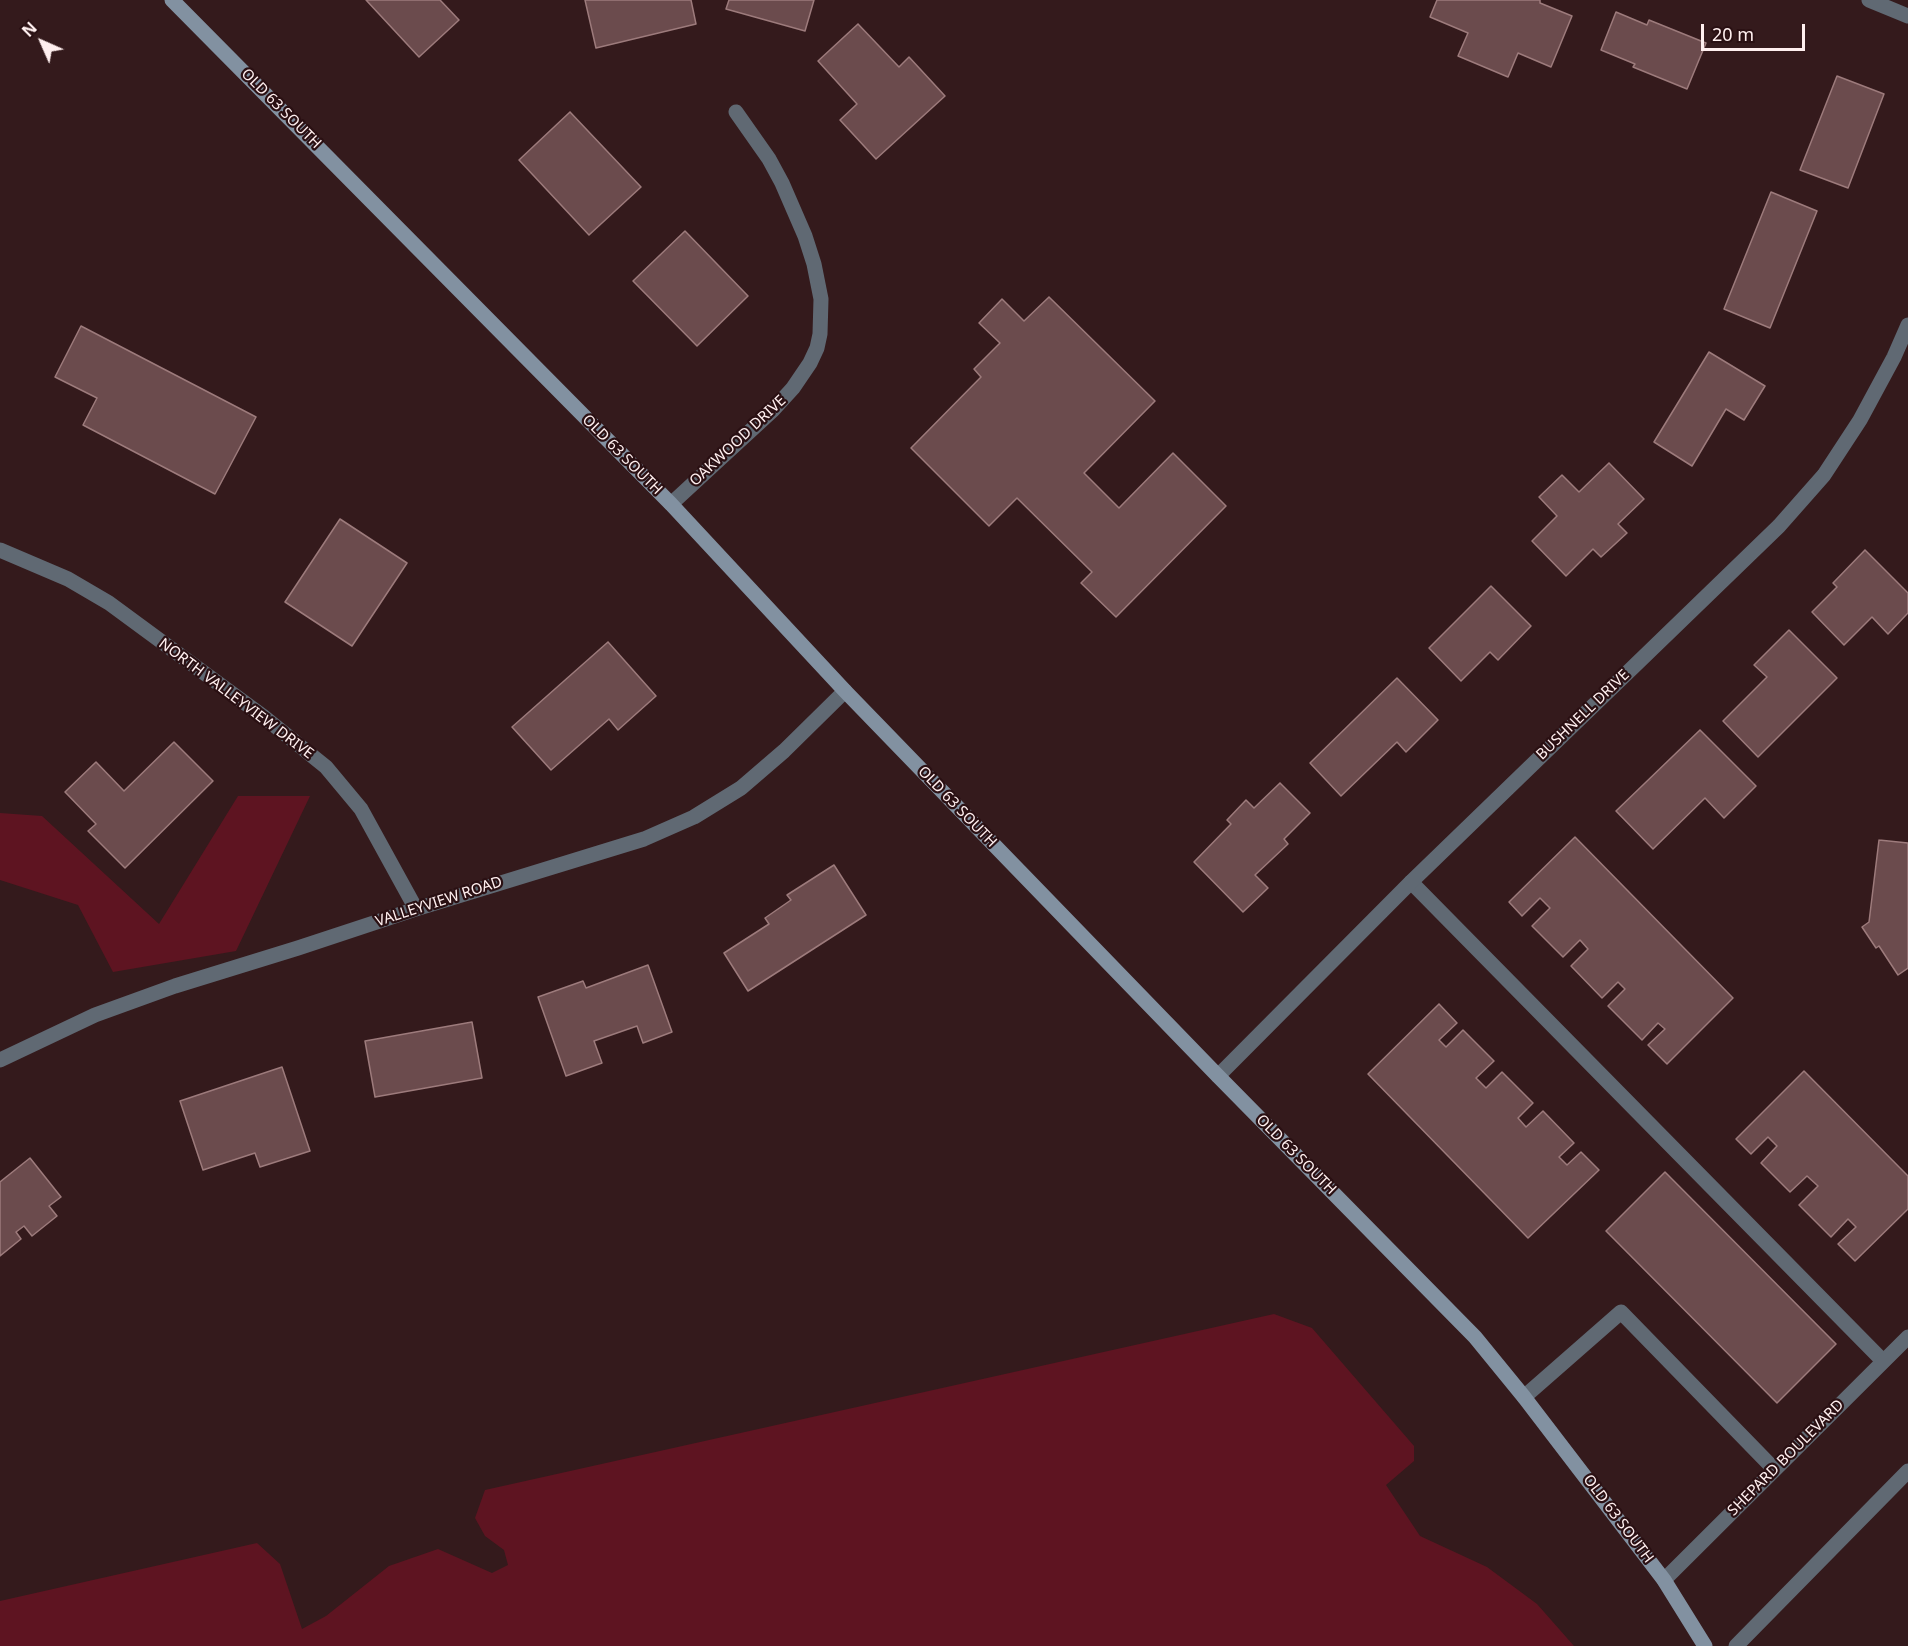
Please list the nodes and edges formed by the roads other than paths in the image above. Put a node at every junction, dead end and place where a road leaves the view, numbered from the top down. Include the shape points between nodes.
1 (172, 0) edge
2 (1869, 0) edge
3 (1908, 16) edge
4 (736, 112) dead end
5 (1908, 325) edge
6 (670, 504) junction
7 (0, 550) edge
8 (845, 691) junction
9 (1411, 882) junction
10 (416, 909) junction
11 (0, 1060) edge
12 (1218, 1076) junction
13 (1908, 1337) edge
14 (1883, 1361) junction
15 (1524, 1397) junction
16 (1774, 1470) junction
17 (1908, 1471) edge
18 (1664, 1580) junction
19 (1705, 1646) edge
20 (1736, 1646) edge

1 - 6 main road, OLD 63 SOUTH
2 - 3 street
4 - 6 street, OAKWOOD DRIVE via 769,159 805,236 821,299 820,334 810,363 793,388
5 - 9 street, BUSHNELL DRIVE via 1860,420 1824,475 1779,526
6 - 8 main road, OLD 63 SOUTH
7 - 10 street, NORTH VALLEYVIEW DRIVE via 68,579 108,603 326,767 361,809
8 - 10 street, VALLEYVIEW ROAD via 741,788 694,817 644,839
8 - 12 main road, OLD 63 SOUTH
9 - 12 street, BUSHNELL DRIVE
9 - 14 street
10 - 11 street, VALLEYVIEW ROAD via 95,1015
12 - 15 main road, OLD 63 SOUTH via 1475,1337
13 - 14 street, SHEPARD BOULEVARD
14 - 16 street, SHEPARD BOULEVARD
15 - 16 street via 1621,1312
15 - 18 main road, OLD 63 SOUTH
16 - 18 street, SHEPARD BOULEVARD
17 - 20 street
18 - 19 main road, OLD 63 SOUTH

